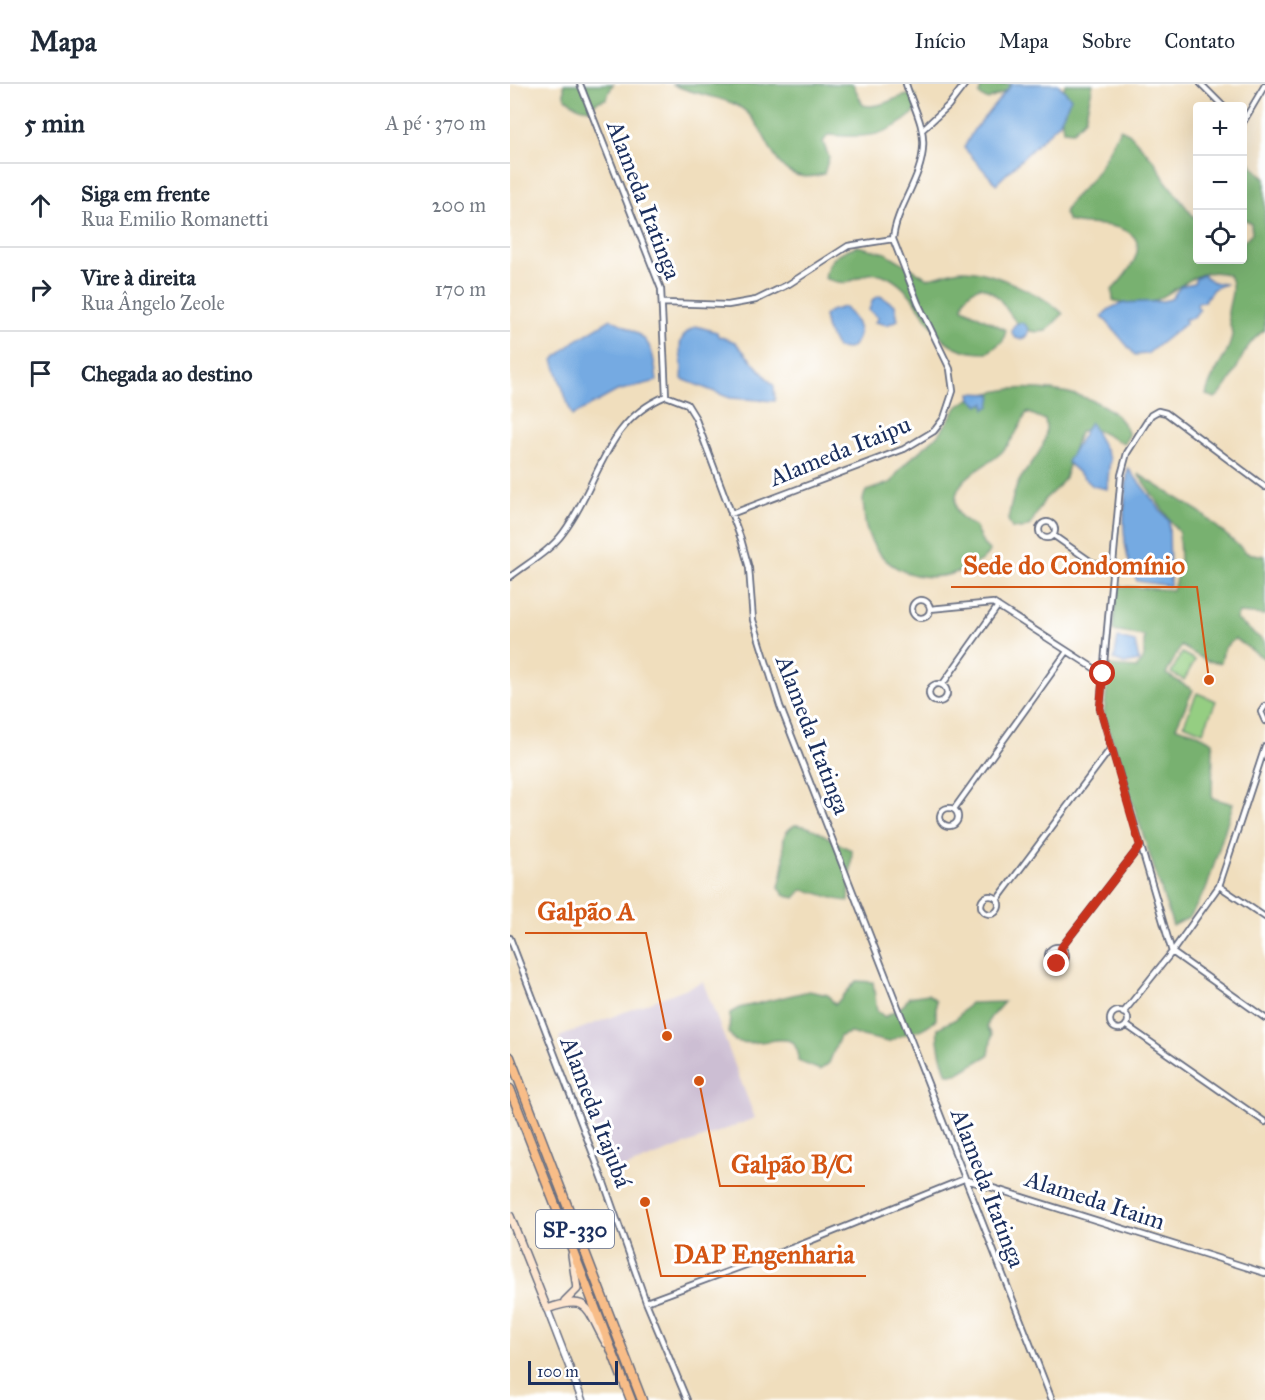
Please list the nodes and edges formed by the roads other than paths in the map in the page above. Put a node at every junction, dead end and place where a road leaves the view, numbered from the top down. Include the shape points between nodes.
1 (580, 84) edge
2 (906, 84) edge
3 (965, 84) edge
4 (1201, 84) edge
5 (1265, 85) edge
6 (1265, 92) edge
7 (1259, 95) junction
8 (1219, 102) edge
9 (1247, 112) edge
10 (922, 130) junction
11 (892, 240) junction
12 (664, 303) junction
13 (666, 396) junction
14 (1265, 487) edge
15 (732, 514) junction
16 (1053, 535) dead end
17 (1113, 572) junction
18 (510, 577) edge
19 (998, 606) junction
20 (930, 609) dead end
21 (1066, 653) junction
22 (1103, 674) junction
23 (942, 685) dead end
24 (1265, 706) edge
25 (1265, 720) edge
26 (1265, 747) edge
27 (1111, 748) junction
28 (954, 809) dead end
29 (1140, 846) junction
30 (1219, 886) junction
31 (997, 900) dead end
32 (1265, 917) edge
33 (510, 939) edge
34 (1061, 948) dead end
35 (1172, 952) junction
36 (1123, 1012) junction
37 (1265, 1018) edge
38 (1126, 1025) junction
39 (510, 1057) edge
40 (510, 1089) edge
41 (1265, 1122) edge
42 (964, 1179) junction
43 (511, 1215) edge
44 (570, 1244) junction
45 (1265, 1273) edge
46 (646, 1302) junction
47 (562, 1304) junction
48 (547, 1309) junction
49 (615, 1358) junction
50 (582, 1400) edge
51 (631, 1400) edge
52 (642, 1400) edge
53 (687, 1400) edge
54 (1052, 1400) edge

1 - 12 street, Alameda Itatinga
2 - 10 street
3 - 10 street
4 - 8 street
5 - 7 street
6 - 7 street
7 - 9 street
10 - 11 street via 922,155 894,224
11 - 12 street via 848,246 756,300 728,305
11 - 15 street, Alameda Itaipu via 950,369 953,391 944,418 934,431 904,448
12 - 13 street, Alameda Itatinga
13 - 15 street, Alameda Itatinga via 691,409
13 - 18 street via 644,406 621,428 565,531
14 - 17 street via 1166,412 1155,412 1139,431 1123,462
15 - 42 street, Alameda Itatinga via 749,568 753,620 780,706
16 - 17 street
17 - 22 street
19 - 20 street via 981,603
19 - 21 street
19 - 23 street
21 - 22 street
21 - 28 street
22 - 27 street via 1100,708
24 - 25 street via 1261,712
26 - 30 street
27 - 29 street
27 - 31 street
29 - 34 street
29 - 35 street
30 - 32 street
30 - 35 street
33 - 46 street, Alameda Itajubá
35 - 36 street
35 - 37 street
36 - 38 street
36 - 38 street via 1112,1014 1110,1022 1118,1029
38 - 41 street
39 - 52 highway, SP-330
40 - 44 highway, SP-330
42 - 45 street, Alameda Itaim
42 - 46 street
42 - 54 street, Alameda Itatinga
43 - 48 main road
44 - 47 main road via 577,1289
44 - 49 highway, SP-330
46 - 53 street, Alameda Itajubá
47 - 48 main road
47 - 49 main road via 575,1301 584,1305
48 - 50 street
49 - 51 highway, SP-330

